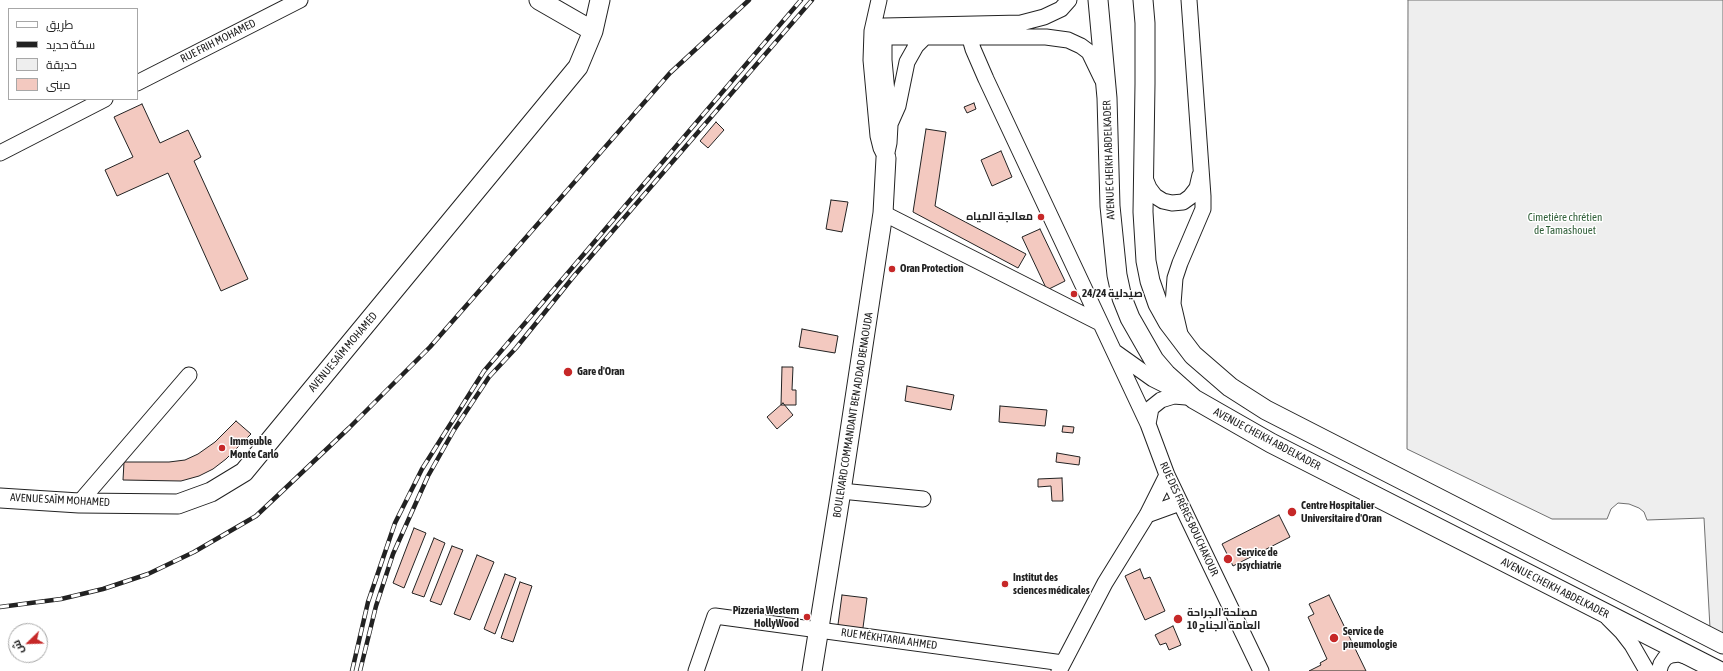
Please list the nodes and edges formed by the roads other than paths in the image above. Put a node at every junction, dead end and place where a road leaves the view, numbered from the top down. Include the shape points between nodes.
1 (300, 0) edge
2 (539, 0) edge
3 (600, 0) edge
4 (879, 0) edge
5 (888, 0) edge
6 (1070, 0) edge
7 (1098, 0) edge
8 (1143, 0) edge
9 (1188, 0) edge
10 (593, 31) junction
11 (880, 31) junction
12 (968, 31) junction
13 (924, 38) junction
14 (950, 38) junction
15 (980, 66) junction
16 (138, 82) edge
17 (1107, 98) junction
18 (103, 100) edge
19 (890, 124) junction
20 (0, 153) edge
21 (886, 158) junction
22 (1200, 172) junction
23 (1144, 176) junction
24 (883, 213) junction
25 (1100, 322) junction
26 (1181, 341) junction
27 (1113, 350) junction
28 (189, 375) dead end
29 (1194, 399) junction
30 (1148, 424) junction
31 (1167, 475) junction
32 (841, 491) junction
33 (0, 498) edge
34 (924, 499) dead end
35 (1180, 502) junction
36 (79, 503) junction
37 (1148, 515) junction
38 (1626, 594) junction
39 (1596, 609) junction
40 (1616, 619) junction
41 (818, 630) junction
42 (1723, 644) edge
43 (1692, 657) junction
44 (1061, 667) edge
45 (696, 671) edge
46 (812, 671) edge
47 (1261, 671) edge
48 (1647, 671) edge
49 (1659, 671) edge
50 (1719, 671) edge

1 - 16 street, RUE FRIH MOHAMED
2 - 10 main road
3 - 10 main road, AVENUE SAÏM MOHAMED
4 - 11 street, BOULEVARD COMMANDANT BEN ADDAD BENAOUDA
5 - 11 street, BOULEVARD COMMANDANT BEN ADDAD BENAOUDA
6 - 12 street via 1061,8 1033,21
7 - 17 main road, AVENUE CHEIKH ABDELKADER
8 - 23 main road
9 - 22 street
10 - 36 main road, AVENUE SAÏM MOHAMED via 578,67 244,472 211,492 178,504
11 - 12 street
11 - 13 street
11 - 19 street, BOULEVARD COMMANDANT BEN ADDAD BENAOUDA
11 - 21 street, BOULEVARD COMMANDANT BEN ADDAD BENAOUDA via 871,60 878,136
12 - 14 street
12 - 15 street
12 - 17 street via 1058,38 1081,46 1089,52 1095,62
13 - 14 street
13 - 19 street via 907,62 898,106
14 - 15 street
15 - 25 street
17 - 29 main road, AVENUE CHEIKH ABDELKADER via 1113,248 1122,298 1130,318 1154,360
18 - 20 street
19 - 21 street, BOULEVARD COMMANDANT BEN ADDAD BENAOUDA
21 - 24 main road, BOULEVARD COMMANDANT BEN ADDAD BENAOUDA
22 - 23 street via 1197,188 1190,197 1183,202 1172,203 1154,196
22 - 26 street via 1203,209 1180,263 1174,291
23 - 26 main road via 1144,241 1150,281 1168,322
24 - 25 street
24 - 32 main road, BOULEVARD COMMANDANT BEN ADDAD BENAOUDA
25 - 27 street
26 - 38 main road via 1207,369 1266,410
27 - 29 street via 1154,379
27 - 30 street
28 - 36 street
29 - 30 street via 1174,396 1161,400 1151,408
29 - 39 main road, AVENUE CHEIKH ABDELKADER via 1271,443
30 - 31 street, RUE DES FRÈRES BOUCHAKOUR
31 - 35 street, RUE DES FRÈRES BOUCHAKOUR
31 - 37 street
32 - 34 street
32 - 41 main road, BOULEVARD COMMANDANT BEN ADDAD BENAOUDA
33 - 36 main road, AVENUE SAÏM MOHAMED
35 - 37 street
35 - 47 street, RUE DES FRÈRES BOUCHAKOUR
37 - 44 street via 1105,583
38 - 40 main road
38 - 42 main road
39 - 40 main road, AVENUE CHEIKH ABDELKADER
39 - 48 street via 1622,632
40 - 43 main road, AVENUE CHEIKH ABDELKADER
41 - 44 street, RUE MÈKHTARIA AHMED
41 - 45 street, RUE MÈKHTARIA AHMED via 715,616
41 - 46 main road, BOULEVARD COMMANDANT BEN ADDAD BENAOUDA
43 - 49 street via 1671,655 1665,658
43 - 50 main road, AVENUE CHEIKH ABDELKADER

